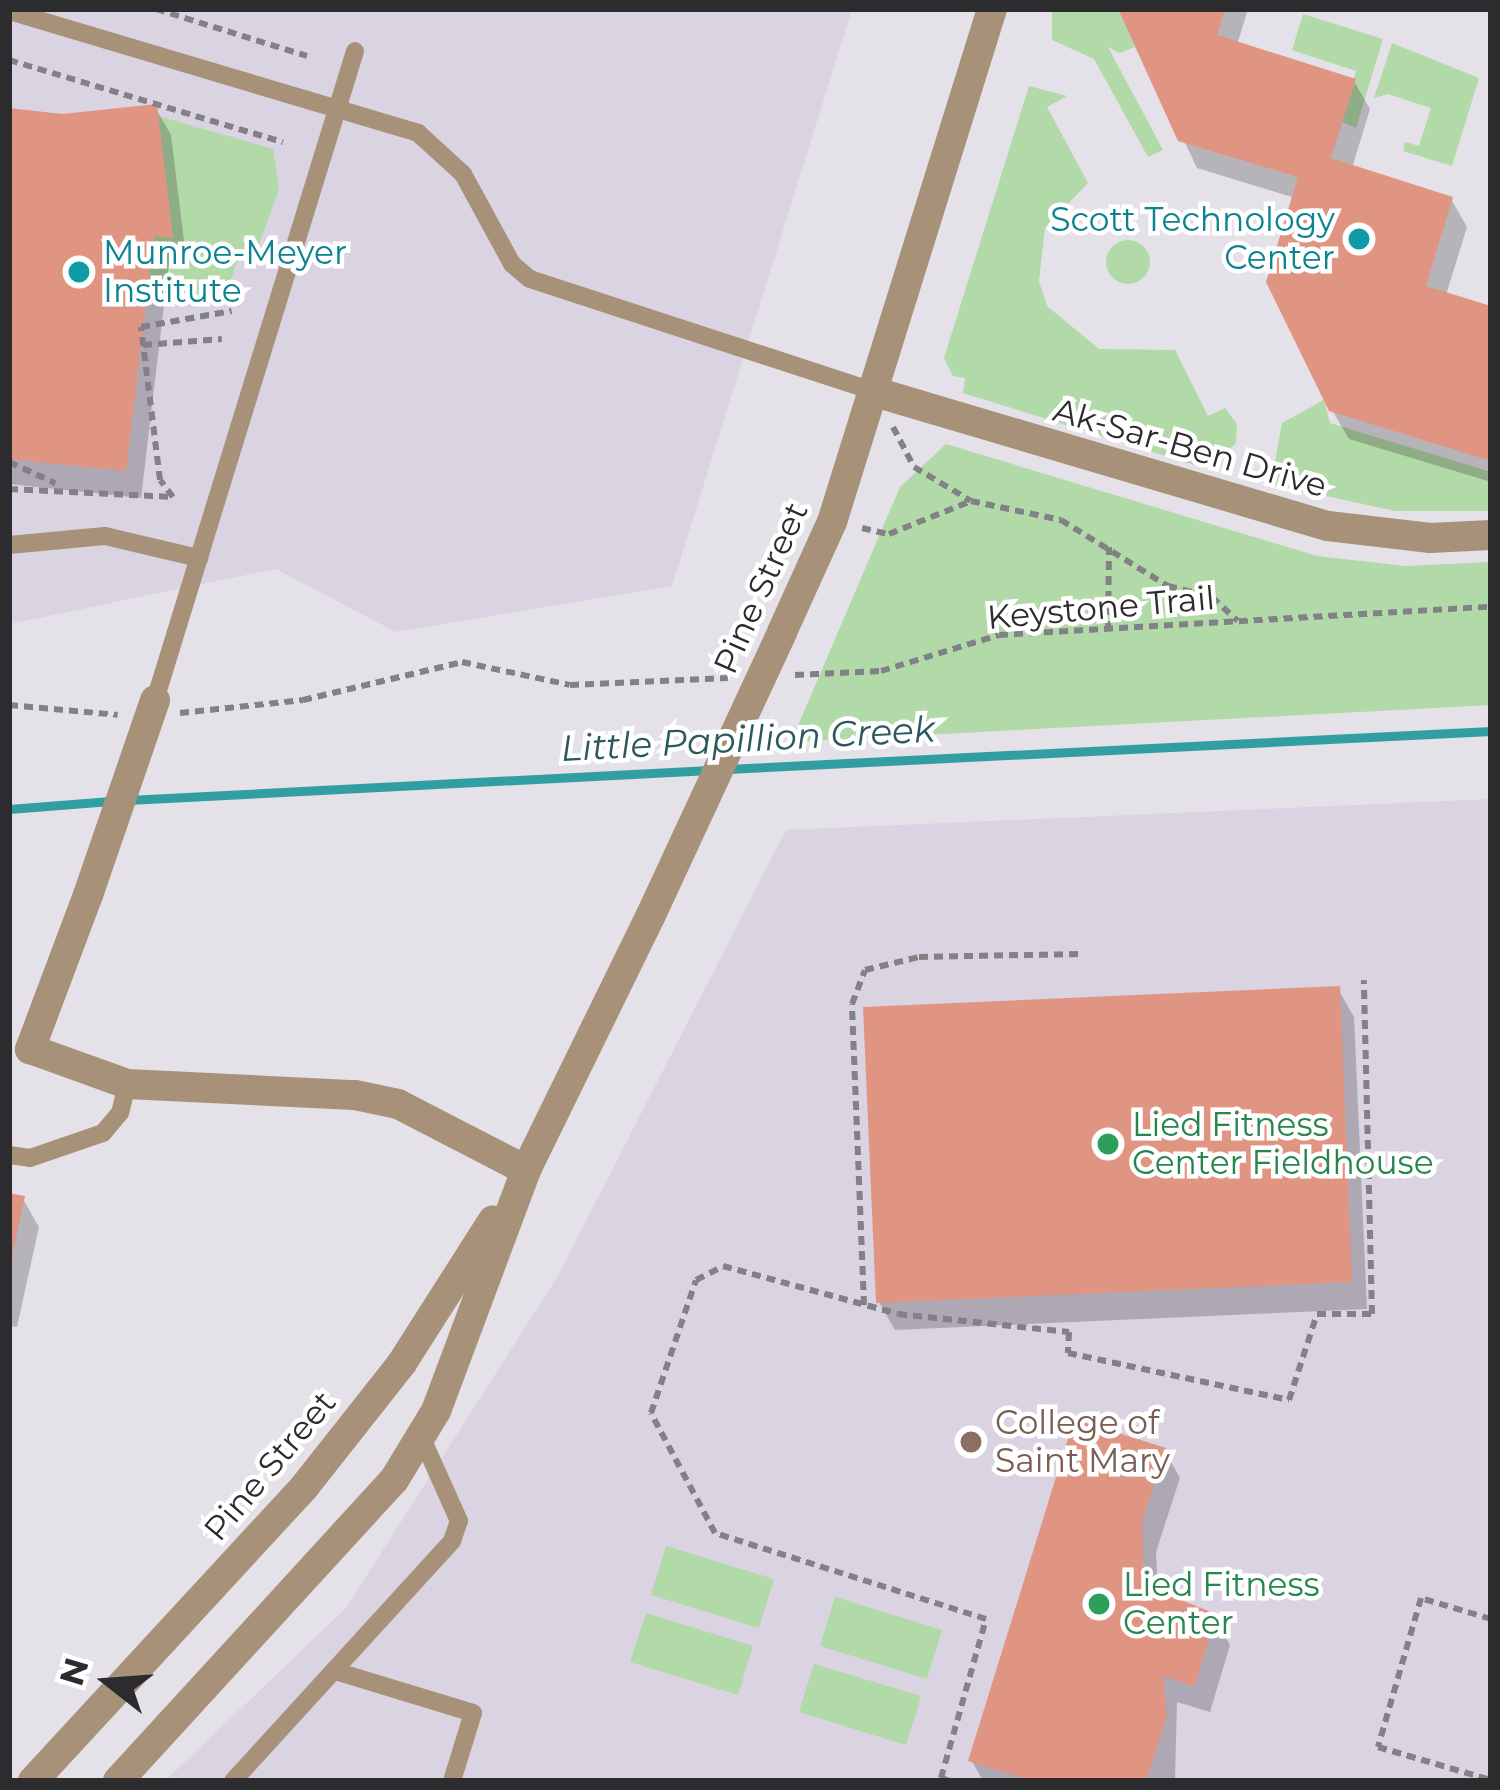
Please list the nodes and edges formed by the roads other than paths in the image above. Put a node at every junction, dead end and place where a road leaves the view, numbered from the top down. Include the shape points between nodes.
1 (992, 9) edge
2 (9, 11) edge
3 (356, 51) dead end
4 (337, 108) junction
5 (875, 392) junction
6 (1491, 535) edge
7 (9, 544) edge
8 (199, 558) junction
9 (160, 707) joint
10 (20, 1047) edge
11 (127, 1084) junction
12 (9, 1156) edge
13 (526, 1170) junction
14 (421, 1436) junction
15 (334, 1671) junction
16 (241, 1780) edge
17 (33, 1781) edge
18 (118, 1781) edge
19 (452, 1781) edge

1 - 5 street, Pine Street
2 - 4 lane
3 - 4 lane
4 - 5 lane via 418,134 443,152 530,279
4 - 8 lane
5 - 6 street, Ak-Sar-Ben Drive via 1328,526 1430,538
5 - 13 street, Pine Street, bridge via 832,522
7 - 8 lane via 105,536
8 - 9 lane
9 - 10 street, bridge
10 - 11 street
11 - 12 lane via 120,1114 103,1133 30,1158
11 - 13 street via 398,1104
13 - 14 street, Pine Street
13 - 17 street, Pine Street via 402,1363 317,1472
14 - 15 lane via 460,1521 452,1541
14 - 18 street, Pine Street via 394,1480
15 - 16 lane
15 - 19 lane via 473,1713

